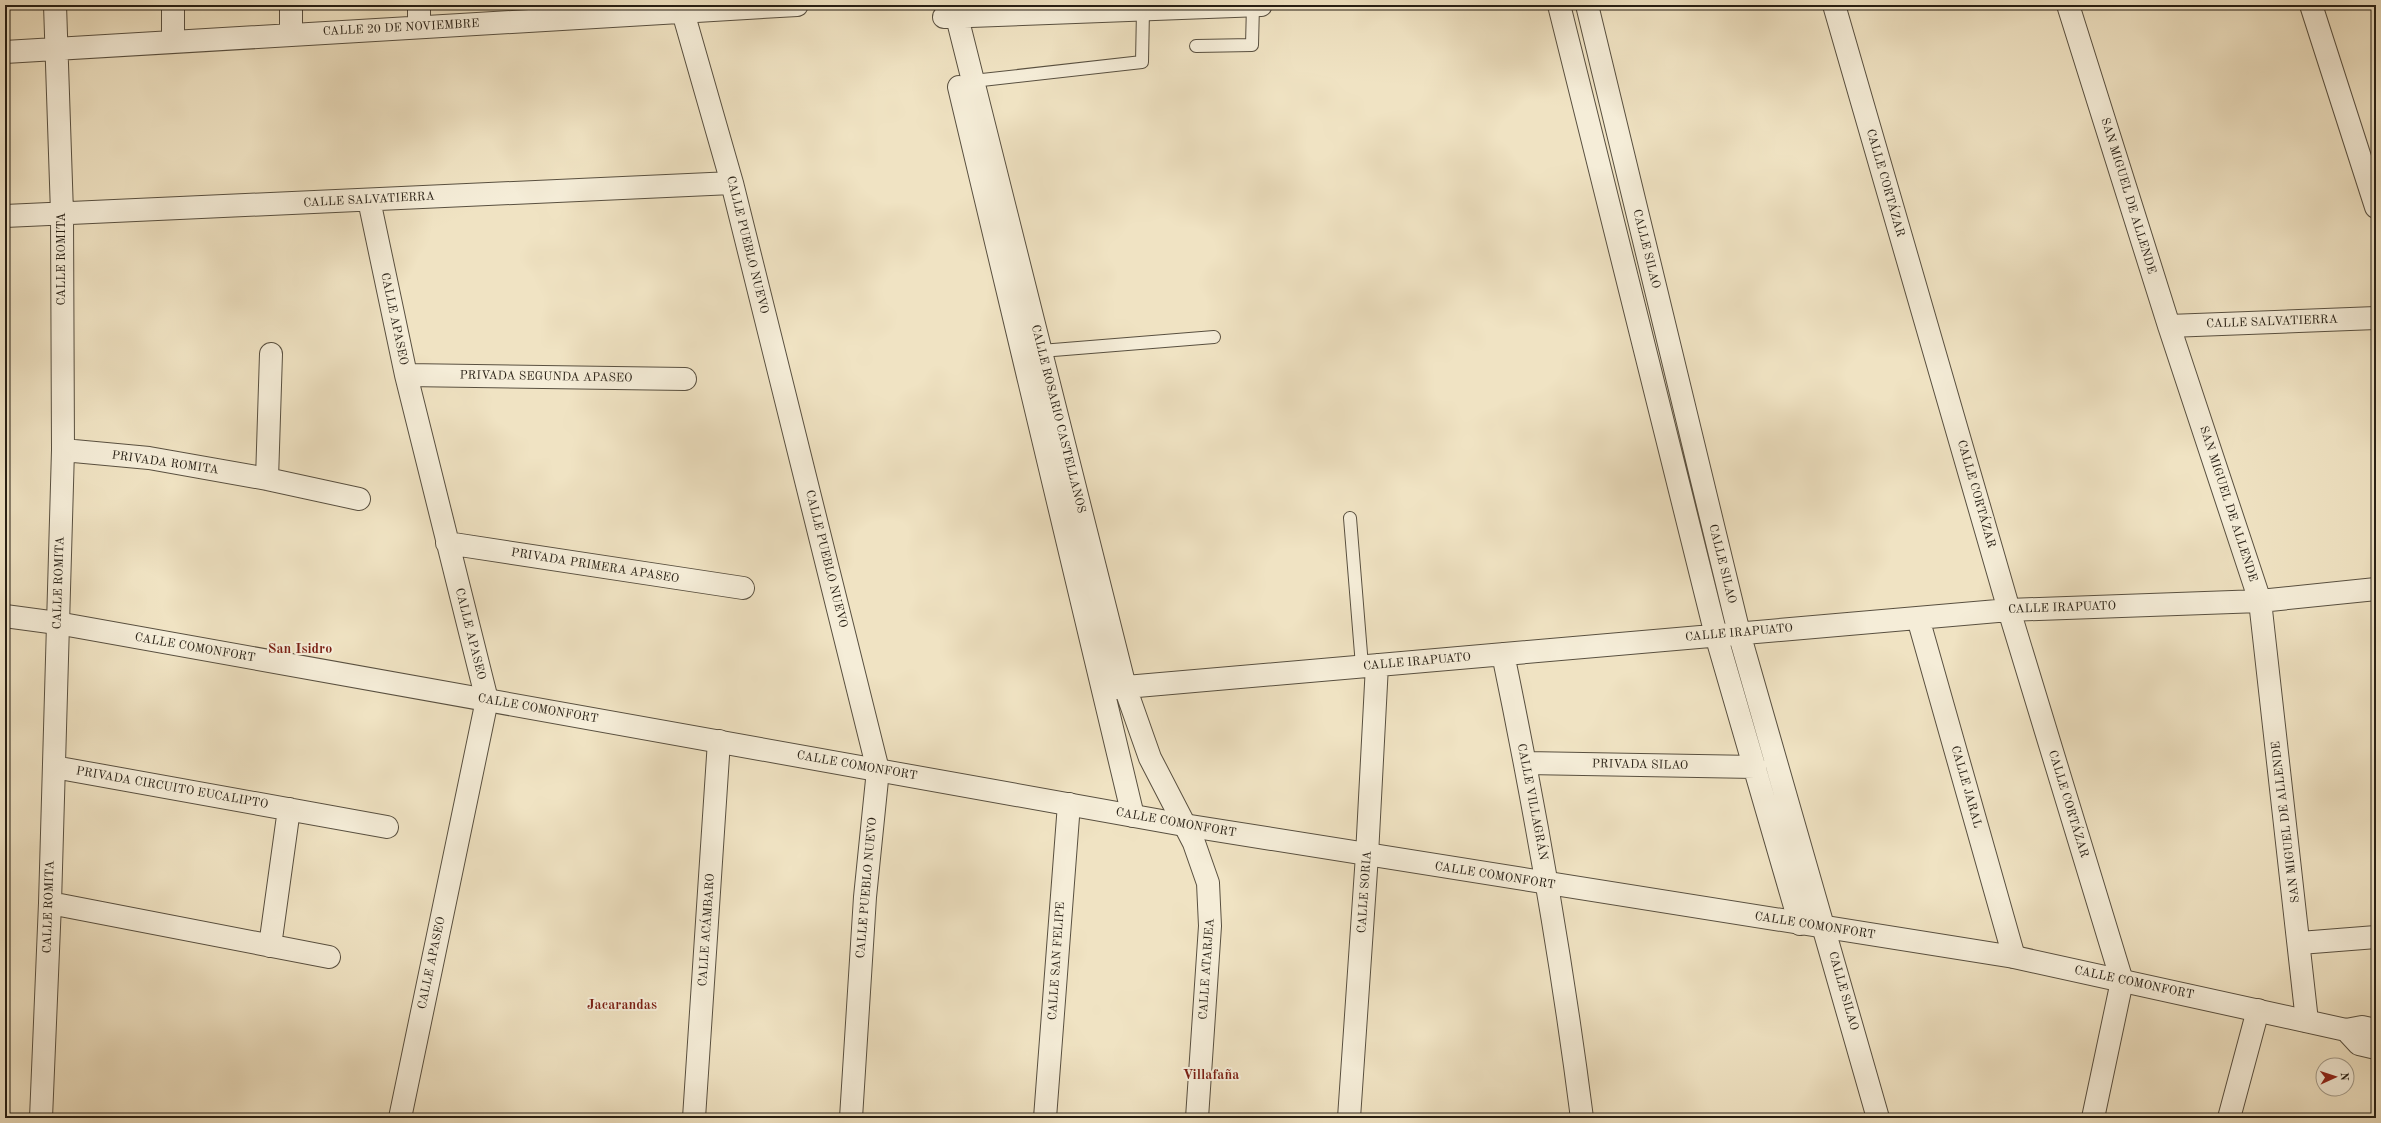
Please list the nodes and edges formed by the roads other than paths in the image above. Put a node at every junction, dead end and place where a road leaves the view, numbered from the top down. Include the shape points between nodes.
1 (41, 5) edge
2 (55, 5) edge
3 (173, 5) edge
4 (291, 5) edge
5 (419, 5) edge
6 (786, 5) edge
7 (1254, 5) edge
8 (1261, 5) edge
9 (1560, 5) edge
10 (1587, 5) edge
11 (1834, 5) edge
12 (2068, 5) edge
13 (2311, 5) edge
14 (1143, 7) edge
15 (658, 9) edge
16 (949, 11) edge
17 (683, 12) junction
18 (538, 13) edge
19 (419, 27) junction
20 (291, 35) junction
21 (173, 42) junction
22 (1196, 46) dead end
23 (48, 49) junction
24 (5, 52) edge
25 (973, 81) junction
26 (732, 183) junction
27 (369, 200) junction
28 (2376, 207) edge
29 (62, 214) junction
30 (5, 216) edge
31 (2376, 318) edge
32 (2169, 326) junction
33 (1214, 337) dead end
34 (1041, 351) junction
35 (271, 354) dead end
36 (406, 376) junction
37 (685, 379) dead end
38 (63, 450) junction
39 (267, 479) junction
40 (359, 499) dead end
41 (1350, 518) dead end
42 (447, 543) junction
43 (743, 588) dead end
44 (2376, 589) edge
45 (2260, 600) junction
46 (2009, 610) junction
47 (5, 616) edge
48 (1918, 618) junction
49 (58, 623) junction
50 (1739, 633) junction
51 (1716, 635) junction
52 (1503, 654) junction
53 (1369, 666) junction
54 (1125, 687) junction
55 (1103, 689) junction
56 (487, 700) junction
57 (719, 741) junction
58 (1526, 763) junction
59 (54, 767) junction
60 (1755, 767) junction
61 (878, 770) junction
62 (1069, 804) junction
63 (289, 809) junction
64 (1134, 816) junction
65 (1184, 825) junction
66 (387, 827) dead end
67 (1367, 855) junction
68 (1548, 884) junction
69 (50, 903) junction
70 (1800, 924) junction
71 (1825, 927) junction
72 (2376, 937) edge
73 (2300, 943) junction
74 (270, 946) junction
75 (329, 957) dead end
76 (2014, 957) junction
77 (2122, 981) junction
78 (2258, 1010) junction
79 (2307, 1021) junction
80 (2346, 1030) junction
81 (2376, 1030) edge
82 (2376, 1048) edge
83 (41, 1118) edge
84 (400, 1118) edge
85 (694, 1118) edge
86 (851, 1118) edge
87 (1045, 1118) edge
88 (1197, 1118) edge
89 (1349, 1118) edge
90 (1582, 1118) edge
91 (1878, 1118) edge
92 (2093, 1118) edge
93 (2229, 1118) edge

1 - 23 street
2 - 23 street
3 - 21 street
4 - 20 street
5 - 19 street
6 - 17 street, CALLE 20 DE NOVIEMBRE
7 - 8 street
7 - 14 street
7 - 22 lane via 1252,45
9 - 51 street, CALLE SILAO
10 - 50 street, CALLE SILAO
11 - 46 street, CALLE CORTÁZAR
12 - 32 street, SAN MIGUEL DE ALLENDE
13 - 28 street
14 - 16 street
14 - 25 lane via 1142,62
15 - 17 street, CALLE 20 DE NOVIEMBRE
15 - 18 street, CALLE 20 DE NOVIEMBRE
16 - 25 street, CALLE ROSARIO CASTELLANOS
16 - 55 street, CALLE ROSARIO CASTELLANOS
17 - 26 street, CALLE PUEBLO NUEVO
18 - 19 street, CALLE 20 DE NOVIEMBRE
19 - 20 street, CALLE 20 DE NOVIEMBRE
20 - 21 street, CALLE 20 DE NOVIEMBRE
21 - 23 street, CALLE 20 DE NOVIEMBRE
23 - 24 street, CALLE 20 DE NOVIEMBRE
23 - 29 street, CALLE ROMITA
25 - 34 street, CALLE ROSARIO CASTELLANOS
26 - 27 street, CALLE SALVATIERRA
26 - 61 street, CALLE PUEBLO NUEVO
27 - 29 street, CALLE SALVATIERRA
27 - 36 street, CALLE APASEO
29 - 30 street, CALLE SALVATIERRA
29 - 38 street, CALLE ROMITA
31 - 32 street, CALLE SALVATIERRA
32 - 45 street, SAN MIGUEL DE ALLENDE
33 - 34 lane
34 - 54 street, CALLE ROSARIO CASTELLANOS
35 - 39 street
36 - 37 street, PRIVADA SEGUNDA APASEO
36 - 42 street, CALLE APASEO
38 - 39 street, PRIVADA ROMITA via 149,458
38 - 49 street, CALLE ROMITA
39 - 40 street, PRIVADA ROMITA
41 - 53 lane
42 - 43 street, PRIVADA PRIMERA APASEO
42 - 56 street, CALLE APASEO
44 - 45 street, CALLE IRAPUATO
45 - 46 street, CALLE IRAPUATO
45 - 73 street, SAN MIGUEL DE ALLENDE
46 - 48 street, CALLE IRAPUATO
46 - 77 street, CALLE CORTÁZAR
47 - 49 street, CALLE COMONFORT
48 - 50 street, CALLE IRAPUATO
48 - 76 street, CALLE JARAL
49 - 56 street, CALLE COMONFORT
49 - 59 street, CALLE ROMITA
50 - 51 street, CALLE IRAPUATO
50 - 71 street, CALLE SILAO
51 - 52 street, CALLE IRAPUATO
51 - 60 street, CALLE SILAO
52 - 53 street, CALLE IRAPUATO
52 - 58 street, CALLE VILLAGRÁN
53 - 54 street, CALLE IRAPUATO
53 - 67 street, CALLE SORIA
54 - 55 street, CALLE IRAPUATO
54 - 65 street, CALLE ROSARIO CASTELLANOS via 1150,758
55 - 64 street, CALLE ROSARIO CASTELLANOS
56 - 57 street, CALLE COMONFORT
56 - 84 street, CALLE APASEO
57 - 61 street, CALLE COMONFORT
57 - 85 street, CALLE ACÁMBARO
58 - 60 street, PRIVADA SILAO
58 - 68 street, CALLE VILLAGRÁN
59 - 63 street, PRIVADA CIRCUITO EUCALIPTO
59 - 69 street, CALLE ROMITA
60 - 70 street, CALLE SILAO
61 - 62 street, CALLE COMONFORT
61 - 86 street, CALLE PUEBLO NUEVO via 864,905
62 - 64 street, CALLE COMONFORT
62 - 87 street, CALLE SAN FELIPE
63 - 66 street, PRIVADA CIRCUITO EUCALIPTO
63 - 74 street
64 - 65 street, CALLE COMONFORT
65 - 67 street, CALLE COMONFORT
65 - 88 street, CALLE ATARJEA via 1202,863 1210,904
67 - 68 street, CALLE COMONFORT
67 - 89 street, CALLE SORIA
68 - 70 street, CALLE COMONFORT
68 - 90 street, CALLE VILLAGRÁN
69 - 74 street
69 - 83 street, CALLE ROMITA
70 - 71 street, CALLE COMONFORT
71 - 76 street, CALLE COMONFORT
71 - 91 street, CALLE SILAO
72 - 73 street
73 - 79 street, SAN MIGUEL DE ALLENDE
74 - 75 street
76 - 77 street, CALLE COMONFORT
77 - 78 street, CALLE COMONFORT
77 - 92 street
78 - 79 street, CALLE COMONFORT
78 - 93 street
79 - 80 street, CALLE COMONFORT
80 - 81 street, CALLE COMONFORT via 2362,1027
80 - 82 street via 2359,1044

